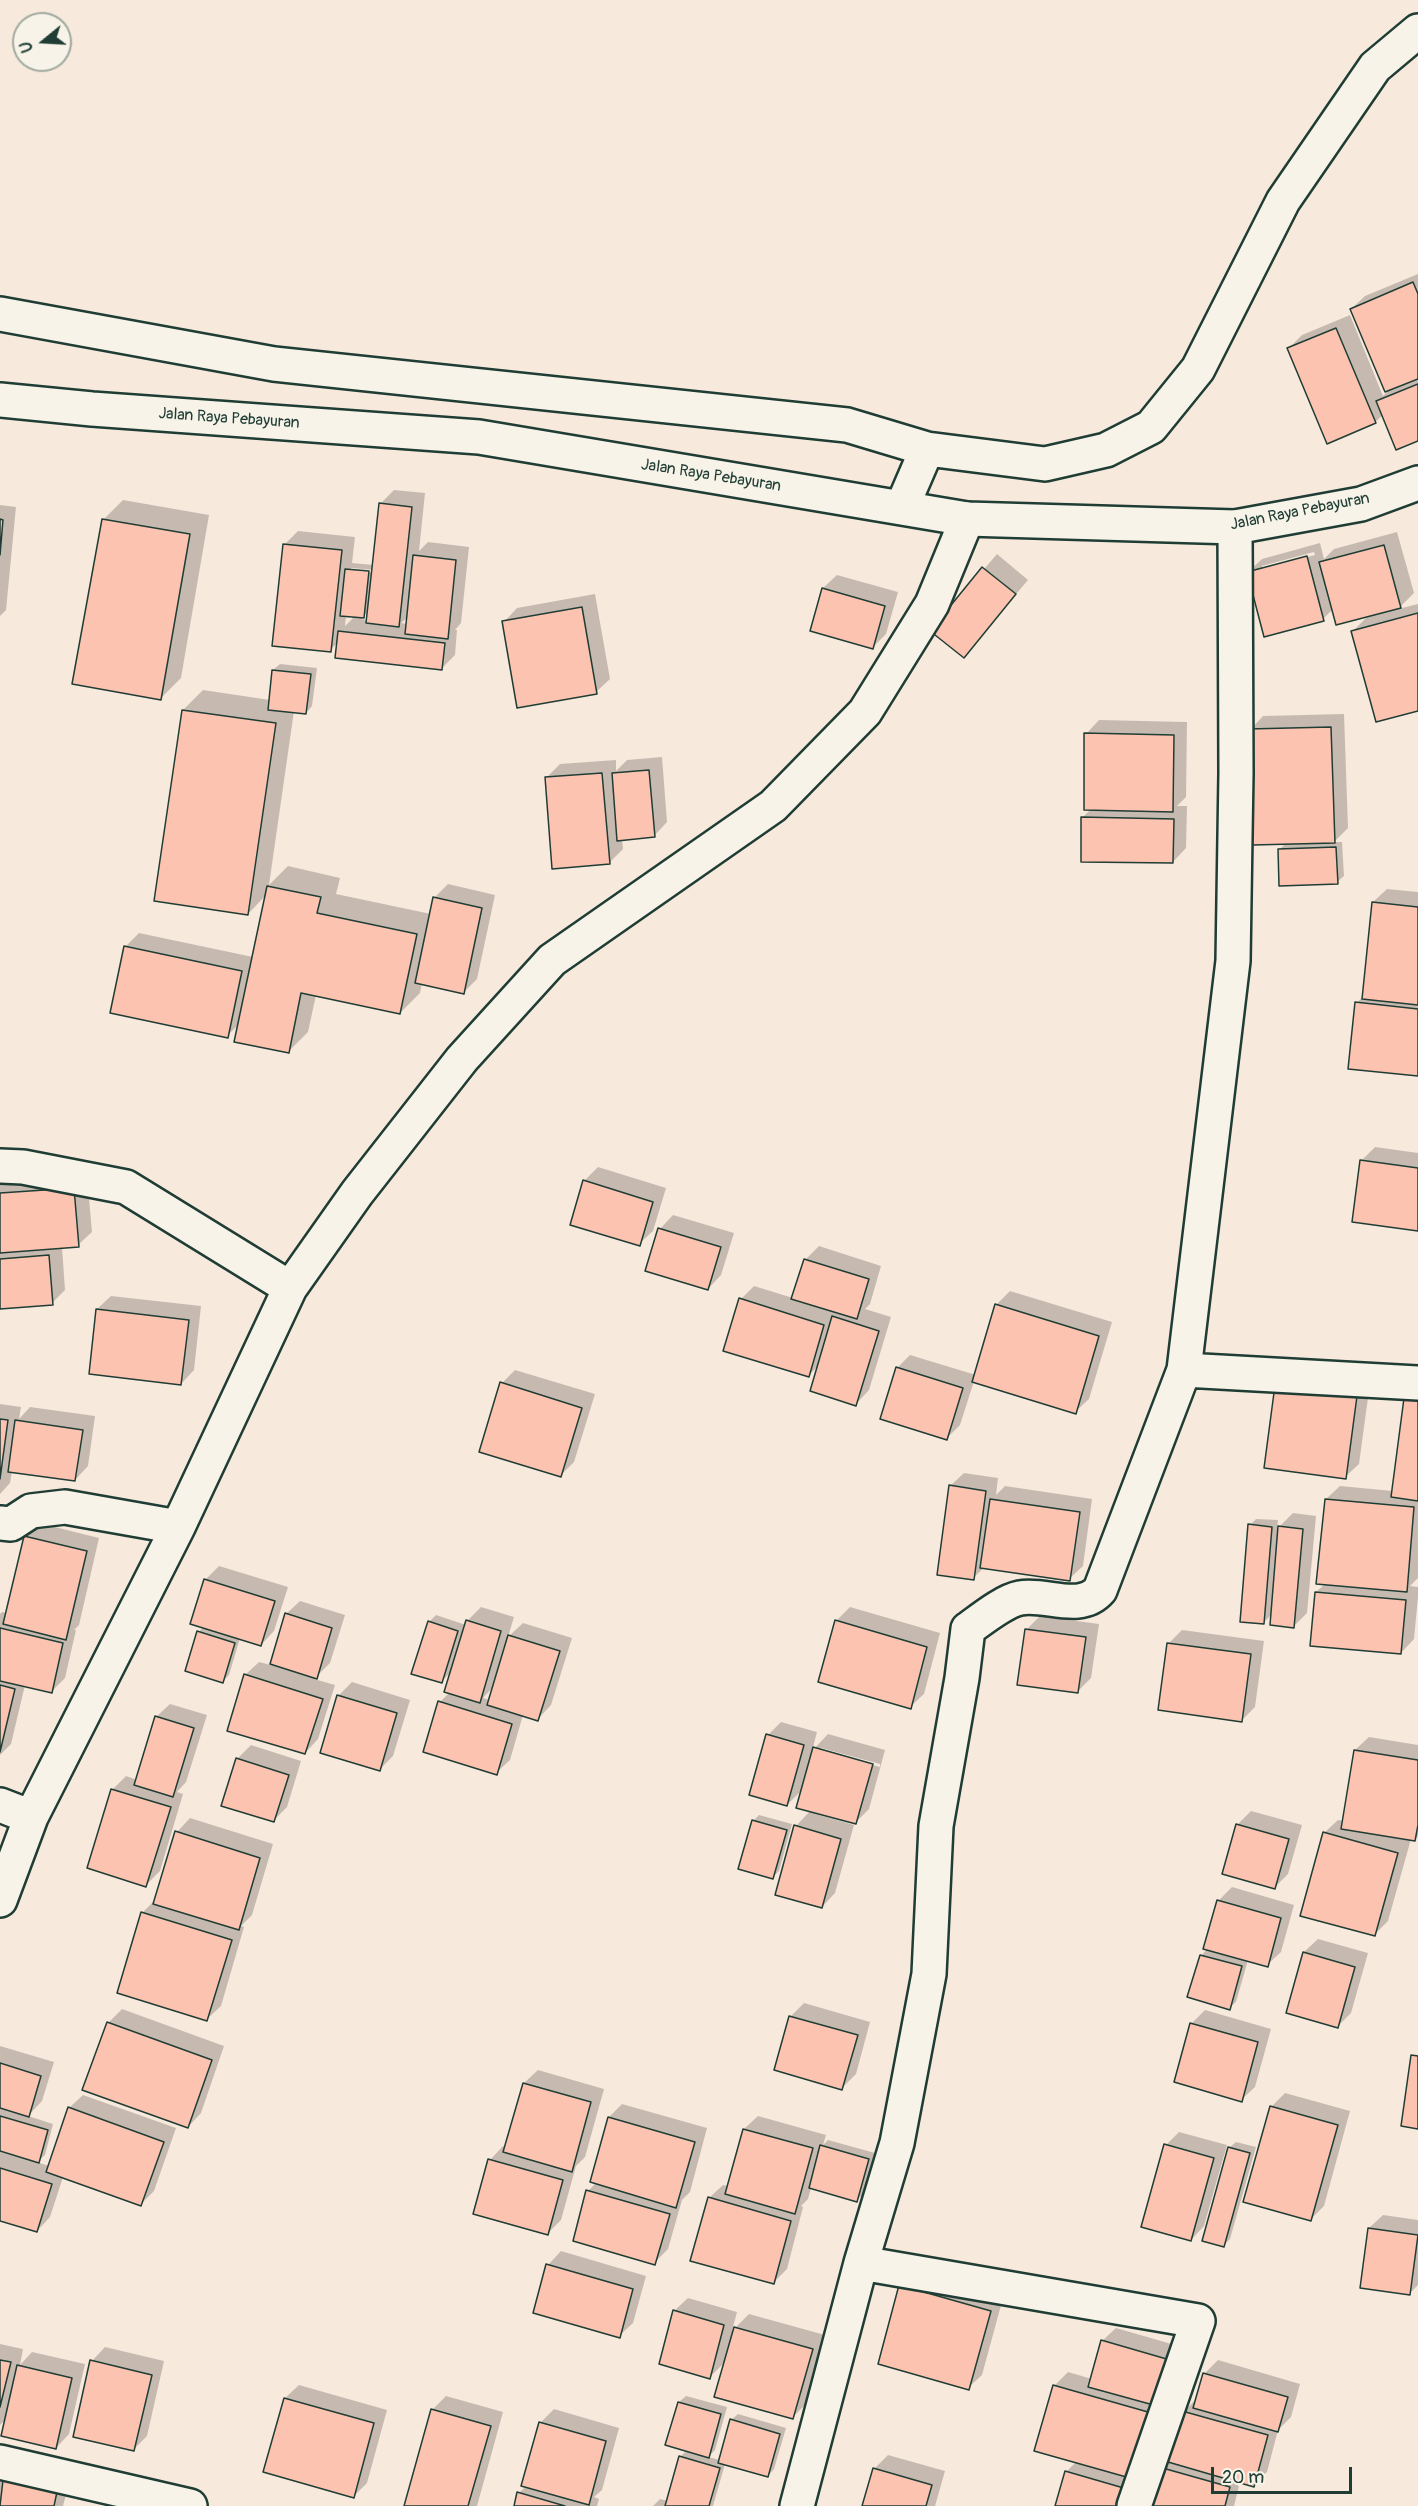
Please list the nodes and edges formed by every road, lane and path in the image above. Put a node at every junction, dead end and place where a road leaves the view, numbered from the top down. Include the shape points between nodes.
1 (1418, 31) edge
2 (0, 314) edge
3 (0, 400) edge
4 (927, 449) junction
5 (1418, 483) edge
6 (902, 507) junction
7 (967, 519) junction
8 (1235, 528) junction
9 (0, 1166) edge
10 (290, 1288) junction
11 (1184, 1370) junction
12 (1418, 1383) edge
13 (0, 1522) edge
14 (178, 1527) junction
15 (0, 1805) edge
16 (31, 1817) junction
17 (0, 1900) edge
18 (861, 2263) junction
19 (0, 2463) edge
20 (190, 2506) edge
21 (797, 2506) edge
22 (1134, 2506) edge

1 - 4 street via 1375,67 1283,201 1198,369 1151,427 1106,450 1045,464
2 - 4 street via 274,364 847,425
3 - 6 street, Jalan Raya Pebayuran via 479,437
4 - 6 street
5 - 8 street, Jalan Raya Pebayuran via 1361,504
6 - 7 street, Jalan Raya Pebayuran
7 - 8 street, Jalan Raya Pebayuran
7 - 10 street via 932,604 865,712 773,806 552,960 462,1059 357,1193
8 - 11 street via 1233,962
9 - 10 street via 126,1186
10 - 14 street
11 - 12 street
11 - 18 street via 1100,1590 1094,1597 1080,1601 1020,1598 968,1629 936,1826 929,1974 897,2143
13 - 14 street via 10,1524 31,1511 65,1507
14 - 16 street
15 - 16 street
16 - 17 street
18 - 21 street
18 - 22 street via 1198,2321
19 - 20 street

